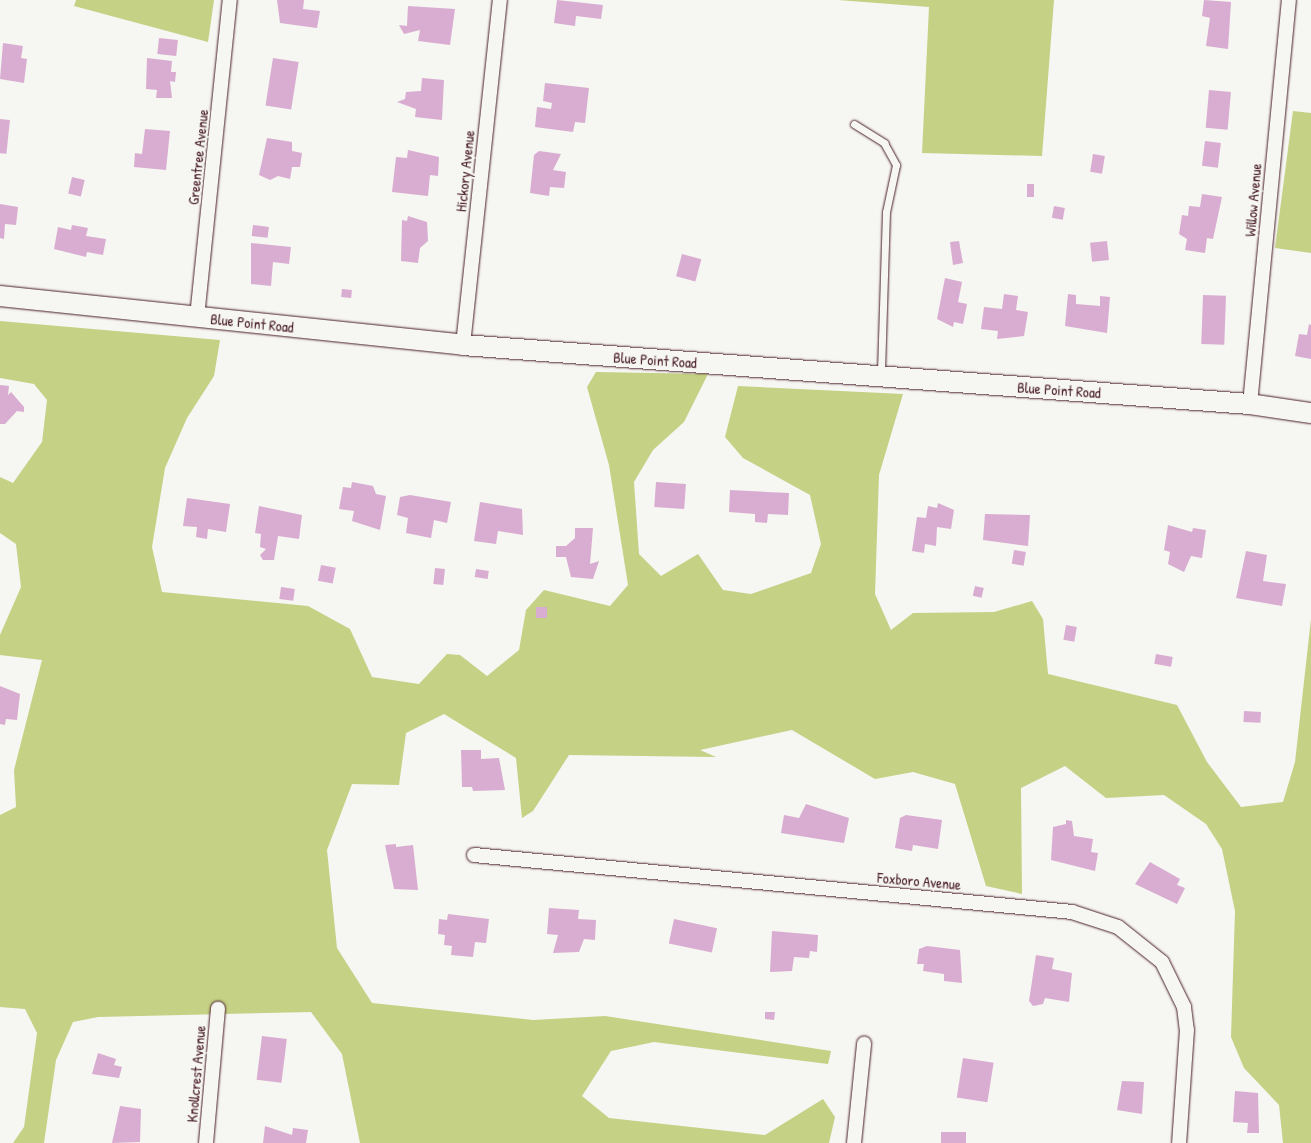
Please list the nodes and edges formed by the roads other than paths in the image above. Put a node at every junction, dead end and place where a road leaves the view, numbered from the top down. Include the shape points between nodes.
1 (230, 0) edge
2 (500, 0) edge
3 (1289, 0) edge
4 (854, 124) dead end
5 (0, 296) edge
6 (197, 317) junction
7 (463, 345) junction
8 (881, 376) junction
9 (1250, 404) junction
10 (1311, 413) edge
11 (474, 855) dead end
12 (218, 1009) dead end
13 (864, 1044) dead end
14 (206, 1143) edge
15 (854, 1143) edge
16 (1179, 1143) edge

1 - 6 street, Greentree Avenue
2 - 7 street, Hickory Avenue
3 - 9 street, Willow Avenue
4 - 8 lane via 884,143 896,165 886,212
5 - 6 street, Blue Point Road
6 - 7 street, Blue Point Road
7 - 8 street, Blue Point Road
8 - 9 street, Blue Point Road
9 - 10 street, Blue Point Road
11 - 16 street, Foxboro Avenue via 1072,912 1118,927 1162,962 1184,1007 1188,1030
12 - 14 street, Knollcrest Avenue
13 - 15 street

